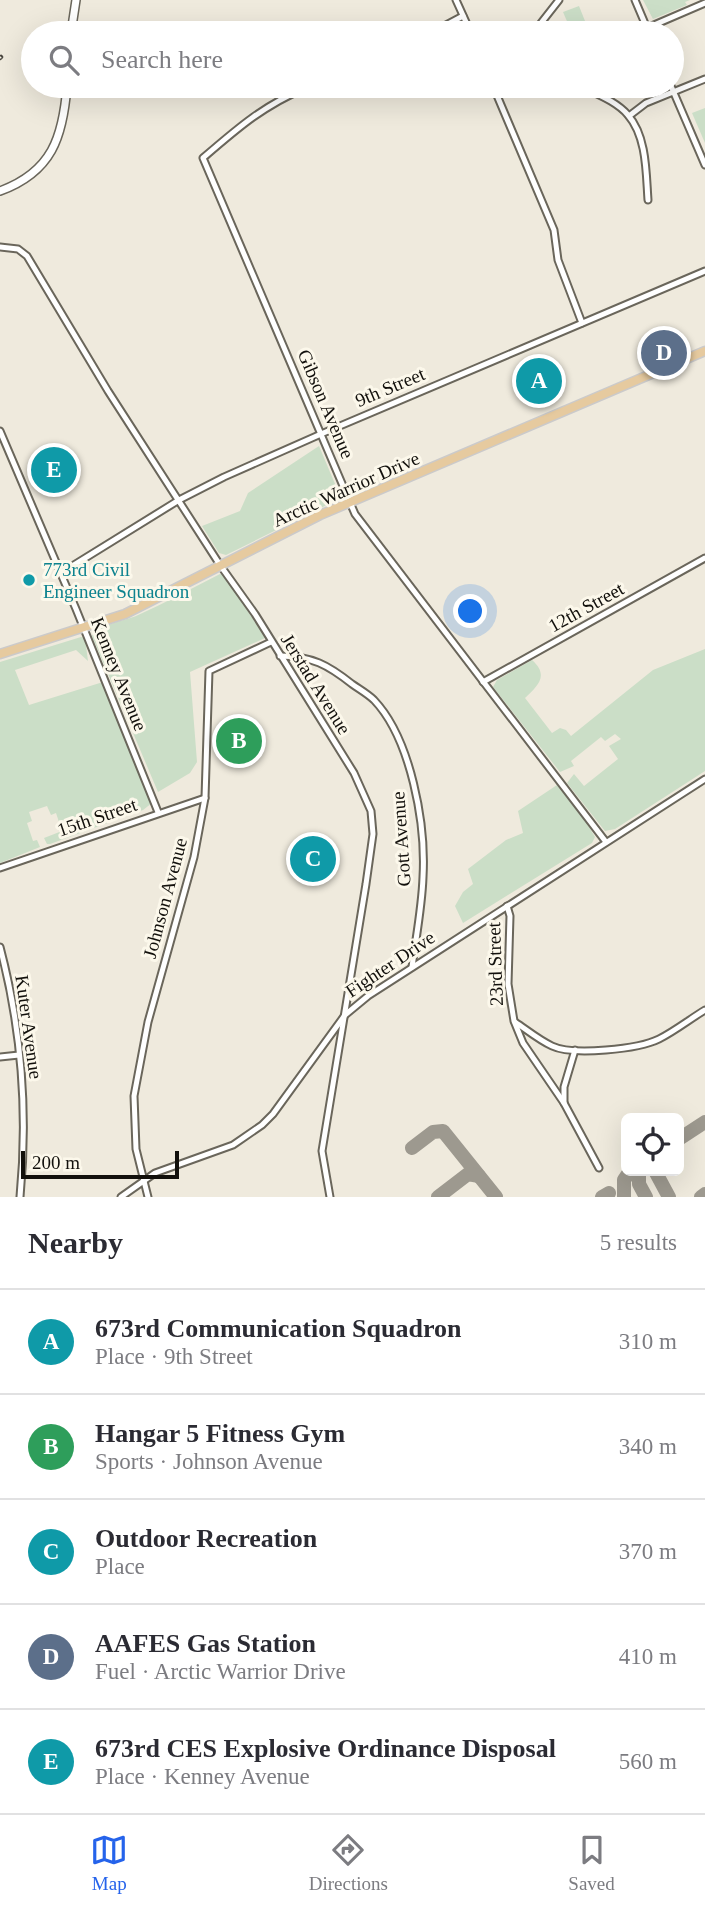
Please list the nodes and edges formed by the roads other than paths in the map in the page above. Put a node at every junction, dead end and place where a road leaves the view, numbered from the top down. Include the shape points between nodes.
1 (76, 0) edge
2 (456, 0) edge
3 (559, 0) edge
4 (635, 0) edge
5 (705, 3) edge
6 (463, 16) junction
7 (73, 21) edge
8 (454, 21) edge
9 (465, 21) edge
10 (543, 21) edge
11 (644, 21) edge
12 (668, 21) edge
13 (705, 79) edge
14 (684, 86) edge
15 (66, 98) edge
16 (280, 98) edge
17 (498, 98) edge
18 (604, 98) edge
19 (656, 98) edge
20 (677, 98) edge
21 (629, 116) junction
22 (705, 165) edge
23 (0, 191) edge
24 (648, 200) dead end
25 (0, 247) edge
26 (705, 271) edge
27 (582, 323) junction
28 (705, 351) edge
29 (0, 431) edge
30 (321, 434) junction
31 (179, 500) junction
32 (351, 503) junction
33 (705, 558) edge
34 (220, 565) junction
35 (61, 573) junction
36 (84, 628) junction
37 (271, 642) junction
38 (0, 654) edge
39 (280, 656) junction
40 (483, 682) junction
41 (705, 779) edge
42 (205, 798) junction
43 (158, 813) junction
44 (606, 842) junction
45 (0, 868) edge
46 (507, 906) junction
47 (0, 947) edge
48 (412, 967) junction
49 (705, 1010) edge
50 (345, 1014) junction
51 (514, 1021) junction
52 (575, 1050) junction
53 (19, 1055) junction
54 (0, 1057) edge
55 (564, 1103) junction
56 (599, 1168) dead end
57 (145, 1180) junction
58 (20, 1197) edge
59 (121, 1197) edge
60 (148, 1197) edge
61 (331, 1197) edge

1 - 7 street
2 - 6 street
3 - 10 street
4 - 11 street
5 - 12 street
6 - 8 street
6 - 9 street
13 - 14 street
15 - 23 street via 51,153 27,178
16 - 30 street, Gibson Avenue via 203,158
17 - 27 street via 554,230 558,260
18 - 21 street
19 - 21 street
20 - 22 street
21 - 24 street via 643,148
25 - 31 street, Jerstad Avenue via 18,249 27,256
26 - 27 street, 9th Street
27 - 30 street, 9th Street
28 - 32 main road, Arctic Warrior Drive
29 - 35 street, Kenney Avenue
30 - 31 street, 9th Street
30 - 32 street, Gibson Avenue
31 - 34 street, Jerstad Avenue
31 - 35 street, 9th Street
32 - 34 main road, Arctic Warrior Drive
32 - 40 street, Gibson Avenue via 362,525
33 - 40 street, 12th Street
34 - 36 main road, Arctic Warrior Drive via 125,614
34 - 37 street, Jerstad Avenue
35 - 36 street, Kenney Avenue
36 - 38 main road, Arctic Warrior Drive
36 - 43 street, Kenney Avenue
37 - 39 street, Jerstad Avenue
37 - 42 street, Johnson Avenue via 209,671
39 - 48 street, Gott Avenue via 327,665 373,700 403,747 418,799 423,875
39 - 50 street, Jerstad Avenue via 354,773 371,811 373,834
40 - 44 street, Gibson Avenue
41 - 44 street, Fighter Drive
42 - 43 street, 15th Street
42 - 57 street, Johnson Avenue via 194,857 148,1022 134,1096 136,1149
43 - 45 street, 15th Street
44 - 46 street, Fighter Drive
46 - 48 street, Fighter Drive
46 - 51 street, 23rd Street via 509,999
47 - 53 street, Kuter Avenue
48 - 50 street, Fighter Drive
49 - 52 street, 23rd Street via 658,1040
50 - 57 street, Fighter Drive via 262,1125 233,1145
50 - 61 street, Jerstad Avenue via 322,1151
51 - 52 street, 23rd Street via 552,1046
51 - 55 street, 23rd Street via 523,1043
52 - 55 street
53 - 54 street
53 - 58 street, Kuter Avenue via 23,1120
55 - 56 street, 23rd Street
57 - 59 street, Fighter Drive
57 - 60 street, Johnson Avenue

